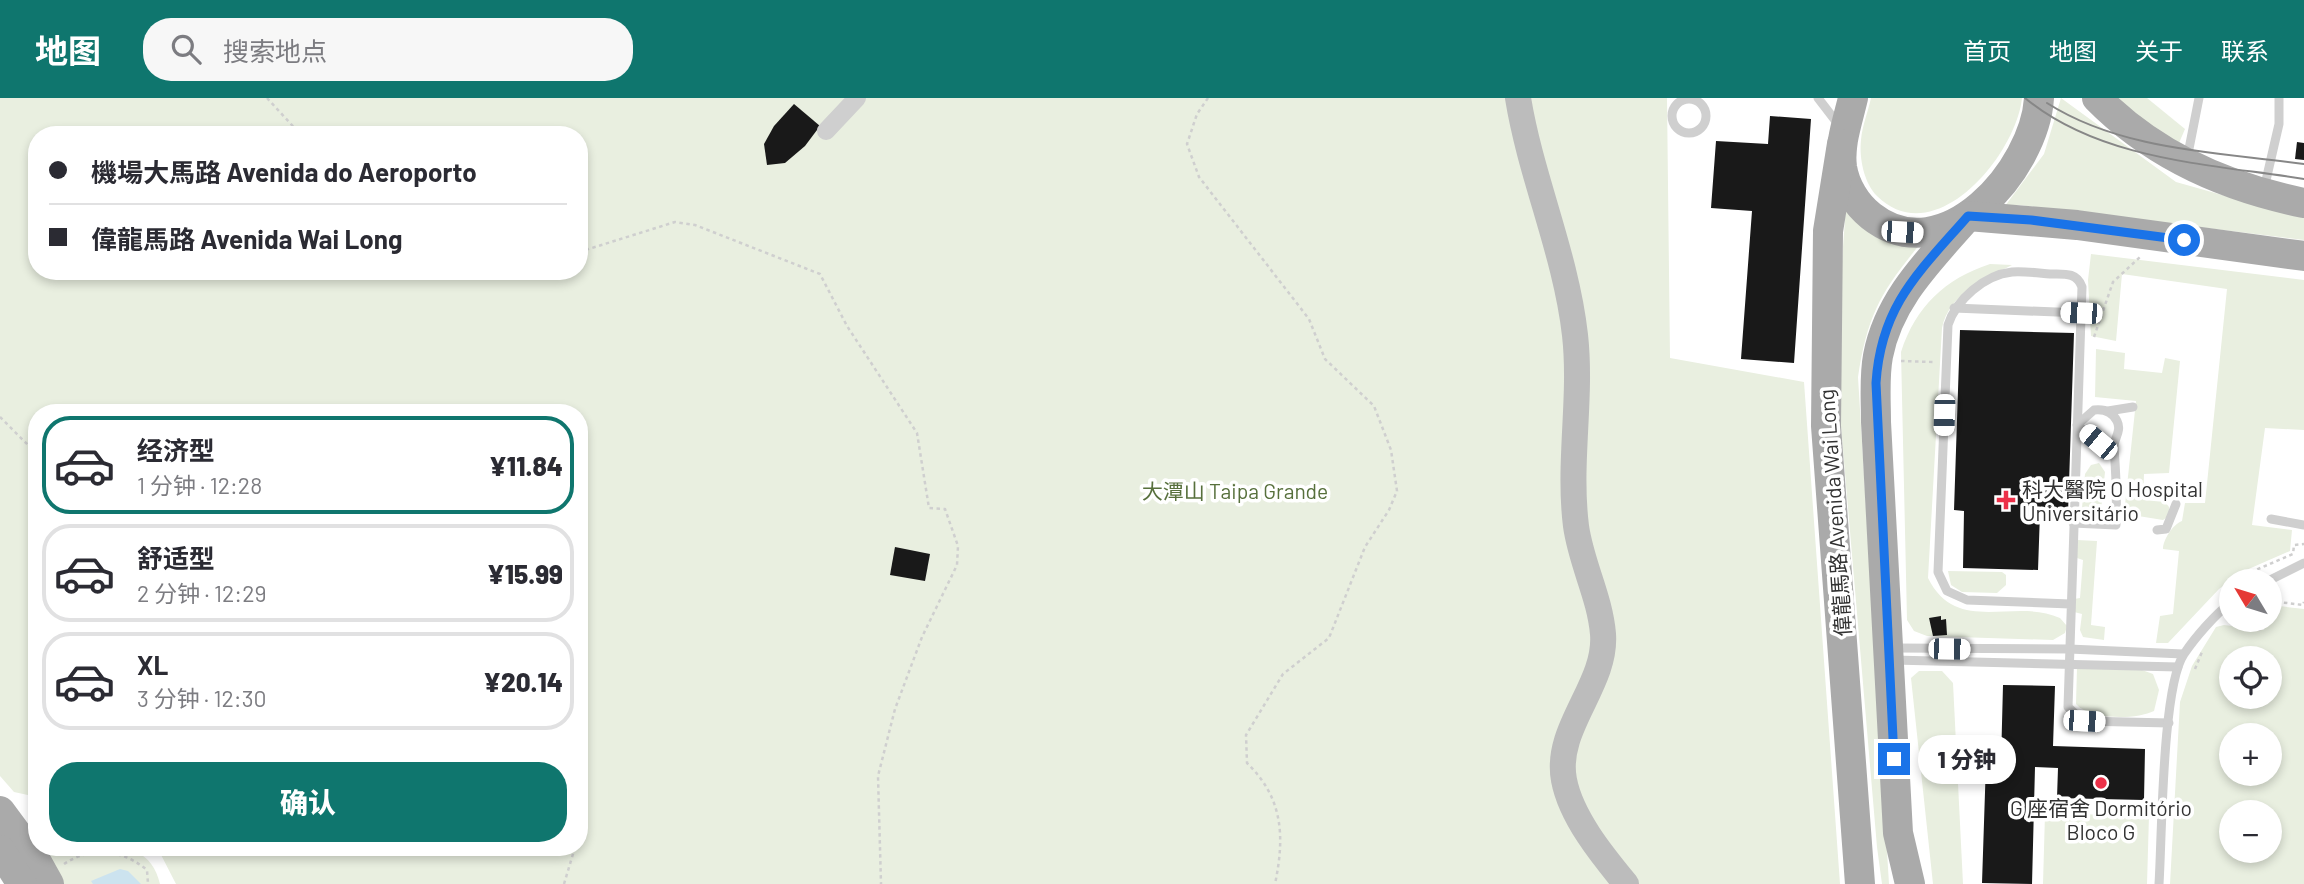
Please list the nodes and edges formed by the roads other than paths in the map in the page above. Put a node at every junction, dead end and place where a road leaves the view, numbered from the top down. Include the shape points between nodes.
1 (856, 98) edge
2 (1518, 98) edge
3 (1818, 98) edge
4 (1853, 98) edge
5 (2039, 98) edge
6 (2097, 98) edge
7 (2199, 98) edge
8 (2279, 98) edge
9 (826, 131) dead end
10 (1843, 141) junction
11 (2186, 164) junction
12 (2263, 195) junction
13 (2304, 203) edge
14 (1968, 216) junction
15 (2304, 256) edge
16 (1954, 308) junction
17 (2081, 313) junction
18 (2133, 407) dead end
19 (2108, 411) junction
20 (2077, 425) junction
21 (2114, 443) junction
22 (2176, 504) dead end
23 (2271, 519) dead end
24 (2073, 523) junction
25 (2304, 525) edge
26 (2157, 530) dead end
27 (2304, 563) edge
28 (2282, 574) edge
29 (2070, 604) junction
30 (2219, 614) edge
31 (2070, 649) junction
32 (1889, 654) junction
33 (2183, 654) junction
34 (2069, 663) junction
35 (2178, 667) junction
36 (2169, 723) junction
37 (0, 811) edge
38 (1898, 833) junction
39 (25, 875) edge
40 (1626, 884) edge
41 (1861, 884) edge
42 (1902, 884) edge
43 (1910, 884) edge
44 (2160, 884) edge

1 - 9 street
2 - 40 street via 1575,333 1574,510 1581,555 1603,632 1598,667 1569,735 1563,779 1589,833
3 - 10 lane via 1838,124
4 - 10 main road, 偉龍馬路 Avenida Wai Long
5 - 14 main road via 2033,130 2021,156
6 - 11 main road via 2128,126
7 - 11 lane
8 - 12 lane via 2279,124
10 - 14 main road via 1842,167 1849,189 1862,209 1880,223 1902,232 1925,233 1948,228
10 - 41 main road, 偉龍馬路 Avenida Wai Long via 1828,231 1826,426
11 - 12 main road
12 - 13 main road
14 - 15 main road
14 - 32 main road via 1893,309 1877,357 1876,422
16 - 17 lane
16 - 17 lane via 1979,287 2010,272 2069,274 2082,287
16 - 29 lane via 1948,325 1941,583 1956,598 1967,600
17 - 20 lane
18 - 19 lane
19 - 20 lane via 2087,413
19 - 21 lane via 2119,426
20 - 21 lane via 2103,445
20 - 24 lane
21 - 24 lane via 2116,525
22 - 26 lane via 2170,525
23 - 25 lane
24 - 29 lane
27 - 28 lane
29 - 31 lane
30 - 33 lane
31 - 32 lane
31 - 33 lane
31 - 34 lane
32 - 34 lane
32 - 38 main road
33 - 35 lane
34 - 35 lane
34 - 36 lane via 2067,700 2077,718
35 - 36 lane
36 - 44 lane
37 - 39 main road
38 - 42 main road
38 - 43 main road

